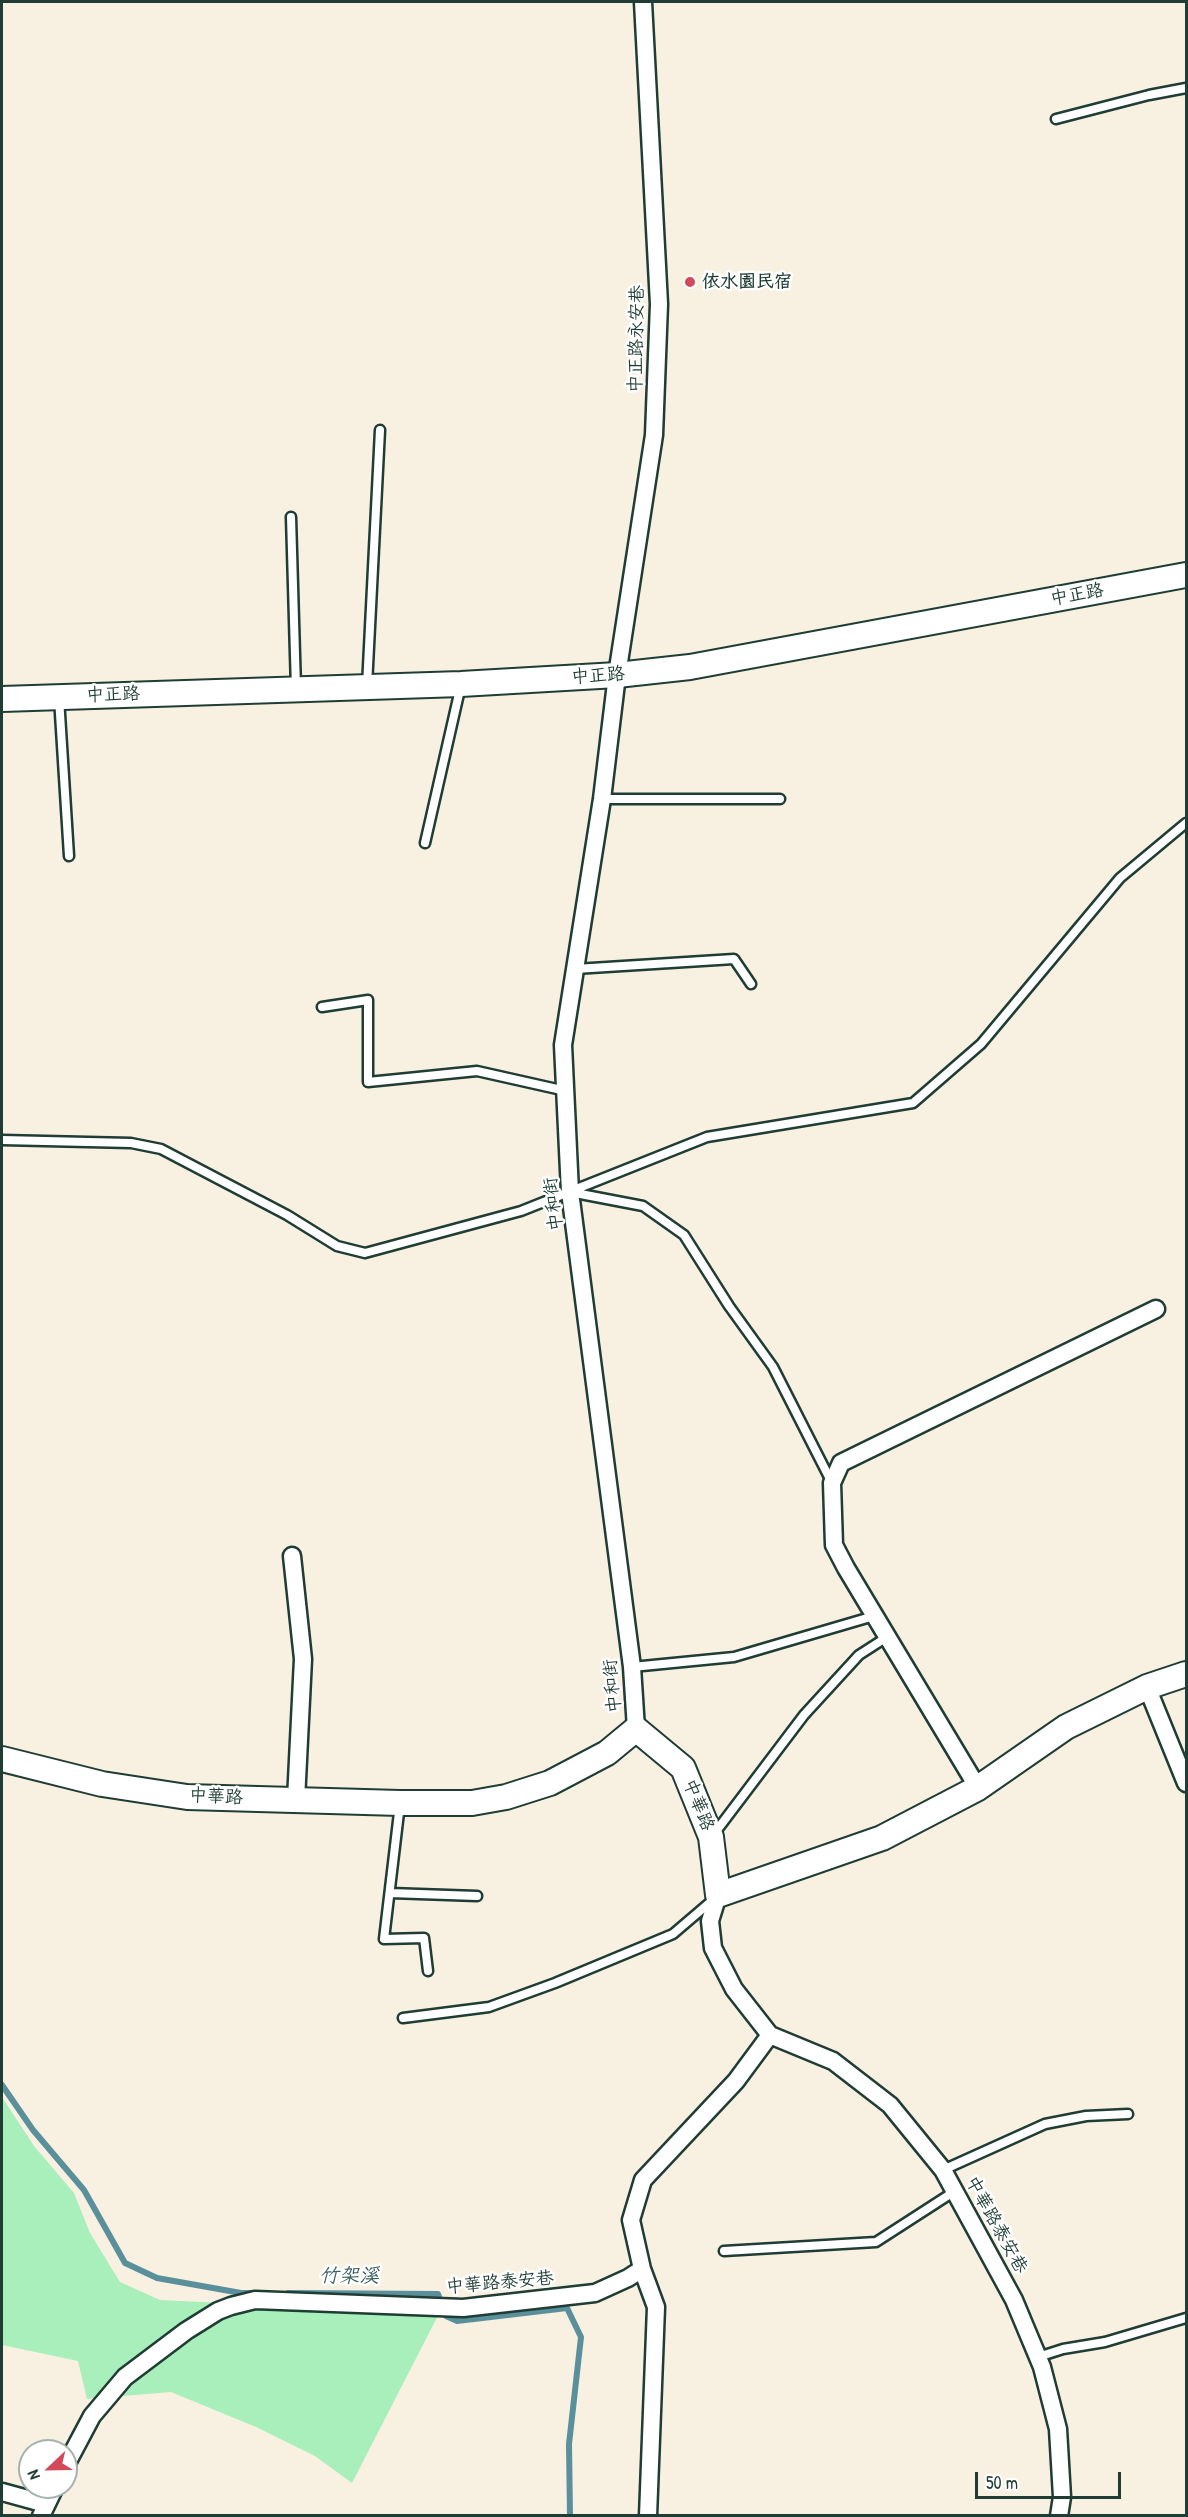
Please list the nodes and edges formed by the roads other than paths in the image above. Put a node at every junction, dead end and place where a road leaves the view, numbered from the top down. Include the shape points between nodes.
1 (643, 2) edge
2 (1186, 88) edge
3 (1056, 119) dead end
4 (380, 430) dead end
5 (291, 517) dead end
6 (1186, 575) edge
7 (617, 675) junction
8 (461, 684) junction
9 (368, 687) junction
10 (296, 689) junction
11 (59, 697) junction
12 (2, 699) edge
13 (780, 798) dead end
14 (602, 799) junction
15 (1186, 824) edge
16 (425, 843) dead end
17 (69, 856) dead end
18 (575, 969) junction
19 (751, 984) dead end
20 (322, 1007) dead end
21 (566, 1091) junction
22 (2, 1140) edge
23 (570, 1192) junction
24 (1156, 1309) dead end
25 (832, 1483) junction
26 (292, 1556) dead end
27 (874, 1616) junction
28 (887, 1637) junction
29 (632, 1667) junction
30 (1186, 1674) edge
31 (1147, 1687) junction
32 (636, 1729) junction
33 (2, 1759) edge
34 (1186, 1783) edge
35 (978, 1788) junction
36 (296, 1800) junction
37 (400, 1803) junction
38 (711, 1837) junction
39 (390, 1893) junction
40 (718, 1895) junction
41 (477, 1896) dead end
42 (428, 1971) dead end
43 (403, 2018) dead end
44 (770, 2035) junction
45 (1128, 2114) dead end
46 (943, 2170) junction
47 (955, 2191) junction
48 (724, 2251) dead end
49 (642, 2269) junction
50 (1186, 2318) edge
51 (1038, 2357) junction
52 (78, 2442) edge
53 (2, 2492) edge
54 (43, 2510) edge
55 (648, 2516) edge
56 (1059, 2516) edge

1 - 7 street, 中正路永安巷 via 659,304 654,435
2 - 3 lane
4 - 9 lane
5 - 10 lane
6 - 7 street, 中正路 via 690,667
7 - 8 street, 中正路
7 - 14 street, 中和街
8 - 9 street, 中正路
8 - 16 lane
9 - 10 street, 中正路
10 - 11 street, 中正路
11 - 12 street, 中正路
11 - 17 lane
13 - 14 lane
14 - 18 street, 中和街
15 - 23 lane via 1120,878 981,1044 913,1103 707,1137
18 - 19 lane via 734,959
18 - 21 street, 中和街 via 563,1045
20 - 21 lane via 368,1000 368,1082 477,1071
21 - 23 street, 中和街
22 - 23 lane via 131,1143 161,1149 287,1215 337,1246 365,1253 521,1211
23 - 25 lane via 643,1206 684,1235 773,1367
23 - 29 street, 中和街
24 - 25 street via 841,1463
25 - 27 street via 834,1545
26 - 36 street via 303,1659
27 - 28 street
27 - 29 lane via 734,1657
28 - 35 street
28 - 38 lane via 859,1655 804,1715
29 - 32 street, 中和街
30 - 31 street
31 - 34 street
31 - 35 street via 1066,1727
32 - 37 street, 中華路 via 607,1753 550,1783 506,1797 472,1803
32 - 38 street, 中華路 via 683,1768
33 - 36 street, 中華路 via 102,1784 187,1797
35 - 40 street via 882,1838
36 - 37 street, 中華路
37 - 39 lane
38 - 40 street, 中華路
39 - 41 lane
39 - 42 lane via 384,1939 424,1938
40 - 43 lane via 673,1934 555,1983 489,2007
40 - 44 street, 中華路泰安巷 via 710,1921 714,1948 734,1989
44 - 46 street, 中華路泰安巷 via 833,2061 890,2105
44 - 49 street via 736,2081 643,2180 631,2220
45 - 46 lane via 1086,2116 1045,2124
46 - 47 street, 中華路泰安巷
47 - 48 lane via 876,2242
47 - 51 street, 中華路泰安巷 via 1014,2300
49 - 52 street, 中華路泰安巷 via 595,2293 453,2308 255,2300 218,2311 124,2377 92,2416
49 - 55 street via 656,2307
50 - 51 lane
51 - 56 street, 中華路泰安巷 via 1058,2429 1062,2497
53 - 54 street

